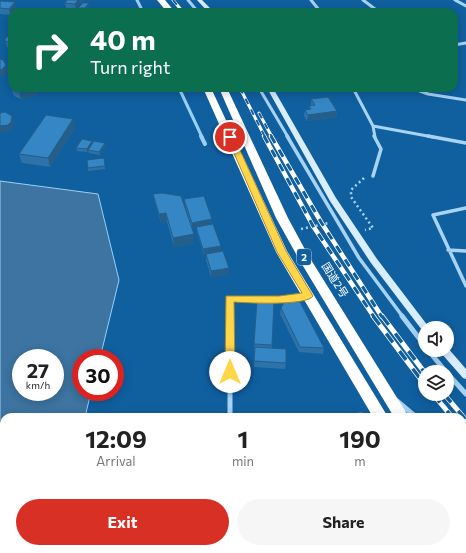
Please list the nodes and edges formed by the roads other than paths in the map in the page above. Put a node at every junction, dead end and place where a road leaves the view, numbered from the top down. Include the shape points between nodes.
1 (161, 0) edge
2 (188, 0) edge
3 (199, 0) edge
4 (311, 0) edge
5 (363, 0) edge
6 (455, 0) edge
7 (466, 6) edge
8 (168, 8) edge
9 (195, 8) edge
10 (206, 8) edge
11 (317, 8) edge
12 (373, 8) edge
13 (209, 92) edge
14 (225, 92) edge
15 (261, 92) edge
16 (272, 92) edge
17 (355, 92) edge
18 (420, 92) edge
19 (466, 100) edge
20 (373, 126) junction
21 (466, 143) edge
22 (373, 176) road end
23 (466, 208) edge
24 (448, 250) junction
25 (466, 252) edge
26 (466, 286) edge
27 (308, 296) junction
28 (420, 321) edge
29 (418, 337) edge
30 (434, 357) edge
31 (450, 357) edge
32 (441, 365) edge
33 (466, 375) edge
34 (454, 380) edge
35 (389, 394) junction
36 (466, 394) edge
37 (230, 413) edge
38 (379, 413) edge
39 (400, 413) edge
40 (411, 413) edge

1 - 8 highway
2 - 9 street
3 - 10 street
4 - 11 street
5 - 12 street
6 - 7 street
13 - 27 highway, 2 via 282,252
14 - 35 highway, 国道2号 / 2 via 289,231
15 - 29 street via 359,258
16 - 28 street via 354,232
17 - 20 street
18 - 19 street
20 - 21 street
20 - 22 street via 373,134 381,149
23 - 24 street via 433,215
24 - 25 street
24 - 26 street
27 - 37 street via 279,300 230,298
27 - 38 highway, 2
30 - 32 street
31 - 33 street
34 - 36 street
35 - 39 highway, 国道2号 / 2
35 - 40 street

